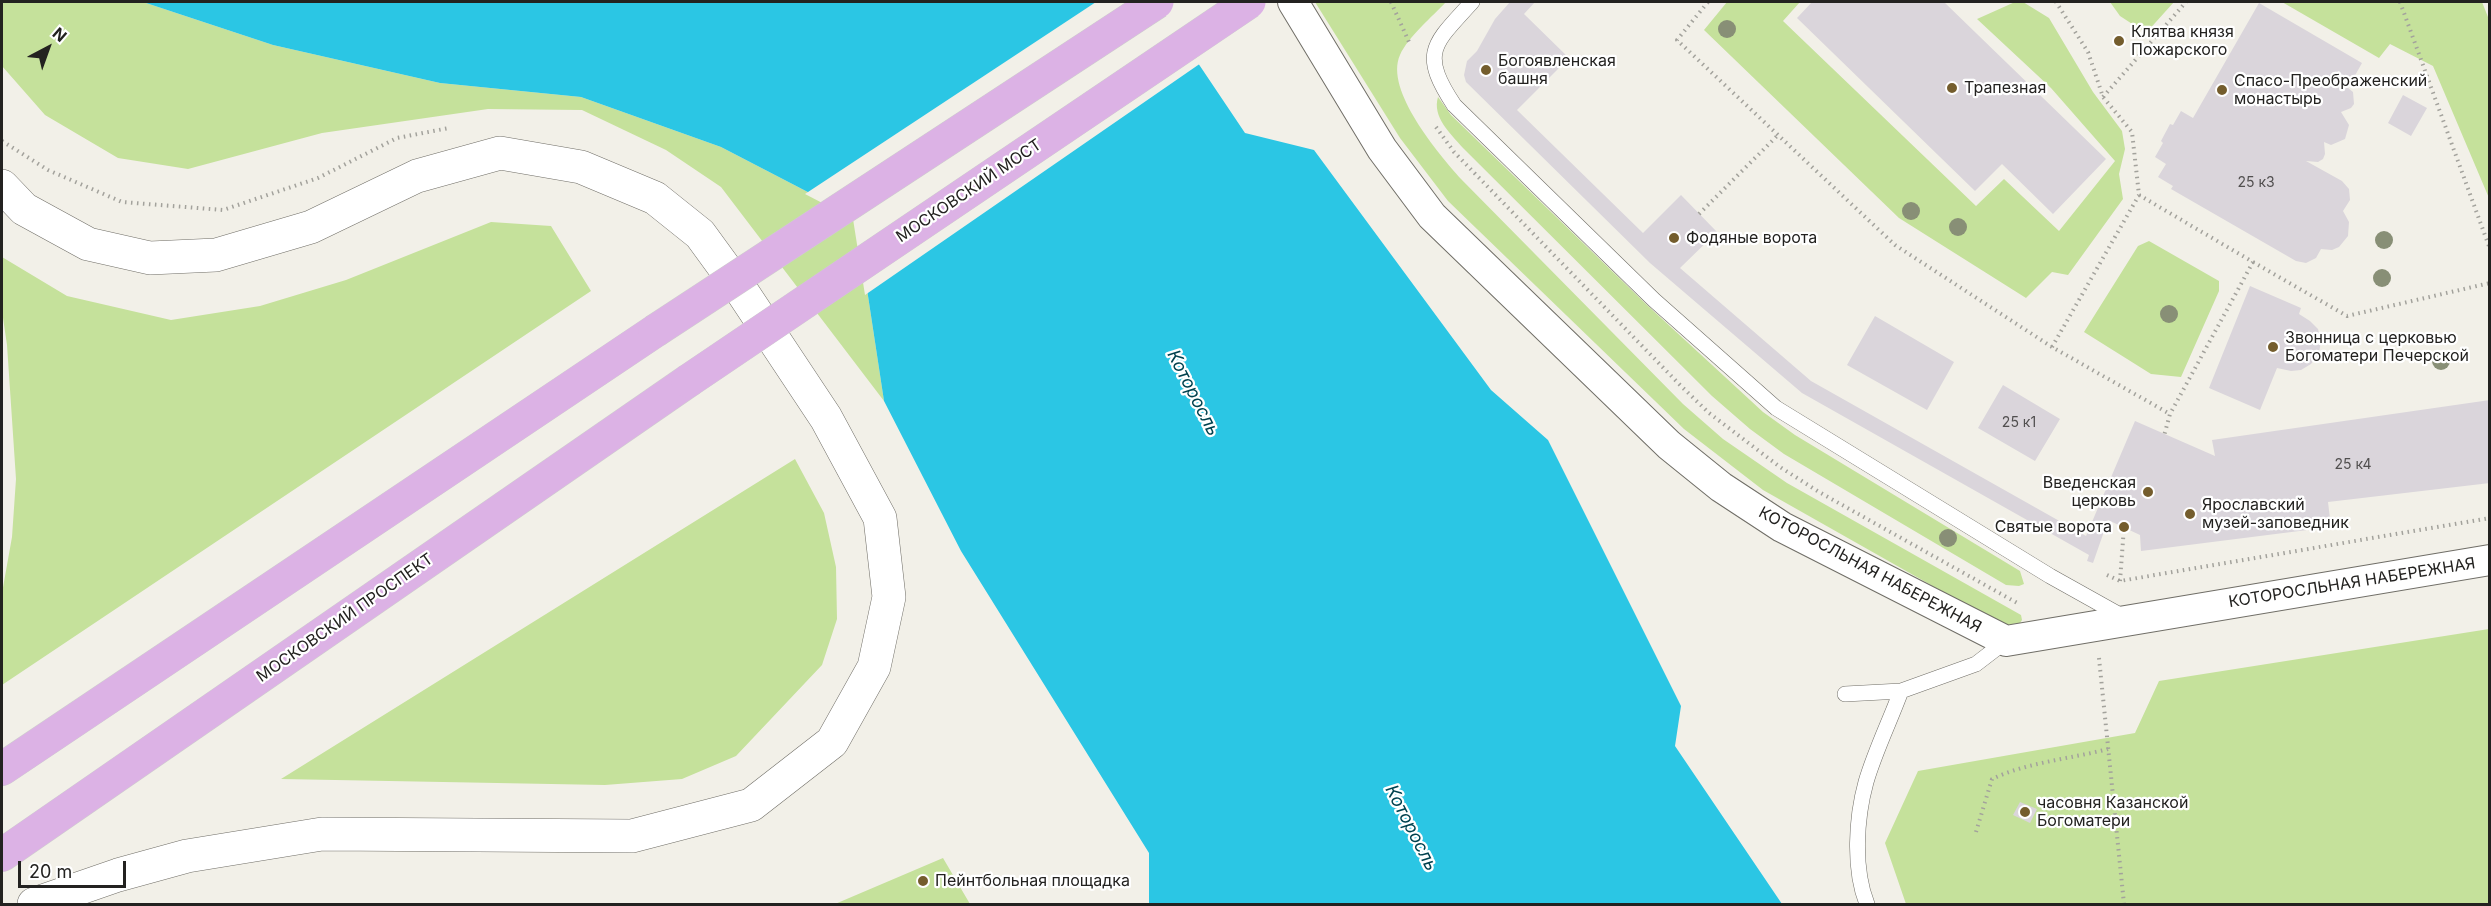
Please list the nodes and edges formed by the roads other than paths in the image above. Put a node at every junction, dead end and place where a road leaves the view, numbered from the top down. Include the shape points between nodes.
1 (1156, 2) edge
2 (1249, 2) edge
3 (1293, 2) edge
4 (1472, 2) edge
5 (2, 186) edge
6 (688, 381) joint
7 (2490, 560) edge
8 (2130, 620) junction
9 (2006, 641) junction
10 (1901, 691) junction
11 (1845, 694) dead end
12 (2, 769) edge
13 (2, 855) edge
14 (34, 904) edge
15 (1867, 904) edge

1 - 12 main road, bridge via 655,331
2 - 6 main road, МОСКОВСКИЙ МОСТ, bridge
3 - 9 street, КОТОРОСЛЬНАЯ НАБЕРЕЖНАЯ via 1382,149 1432,216 1669,445 1721,487 1782,527
4 - 8 lane via 1435,48 1433,62 1440,83 1454,105 1654,300 1776,408 2050,576
5 - 14 main road via 24,209 88,244 150,258 216,255 310,227 417,176 500,153 581,166 655,198 700,234 826,418 879,518 889,597 874,667 832,742 751,805 632,837 322,834 187,856
6 - 13 main road, МОСКОВСКИЙ ПРОСПЕКТ
7 - 8 street, КОТОРОСЛЬНАЯ НАБЕРЕЖНАЯ
8 - 9 street, КОТОРОСЛЬНАЯ НАБЕРЕЖНАЯ
9 - 10 lane via 1976,664
10 - 11 lane
10 - 15 lane via 1866,782 1857,850

